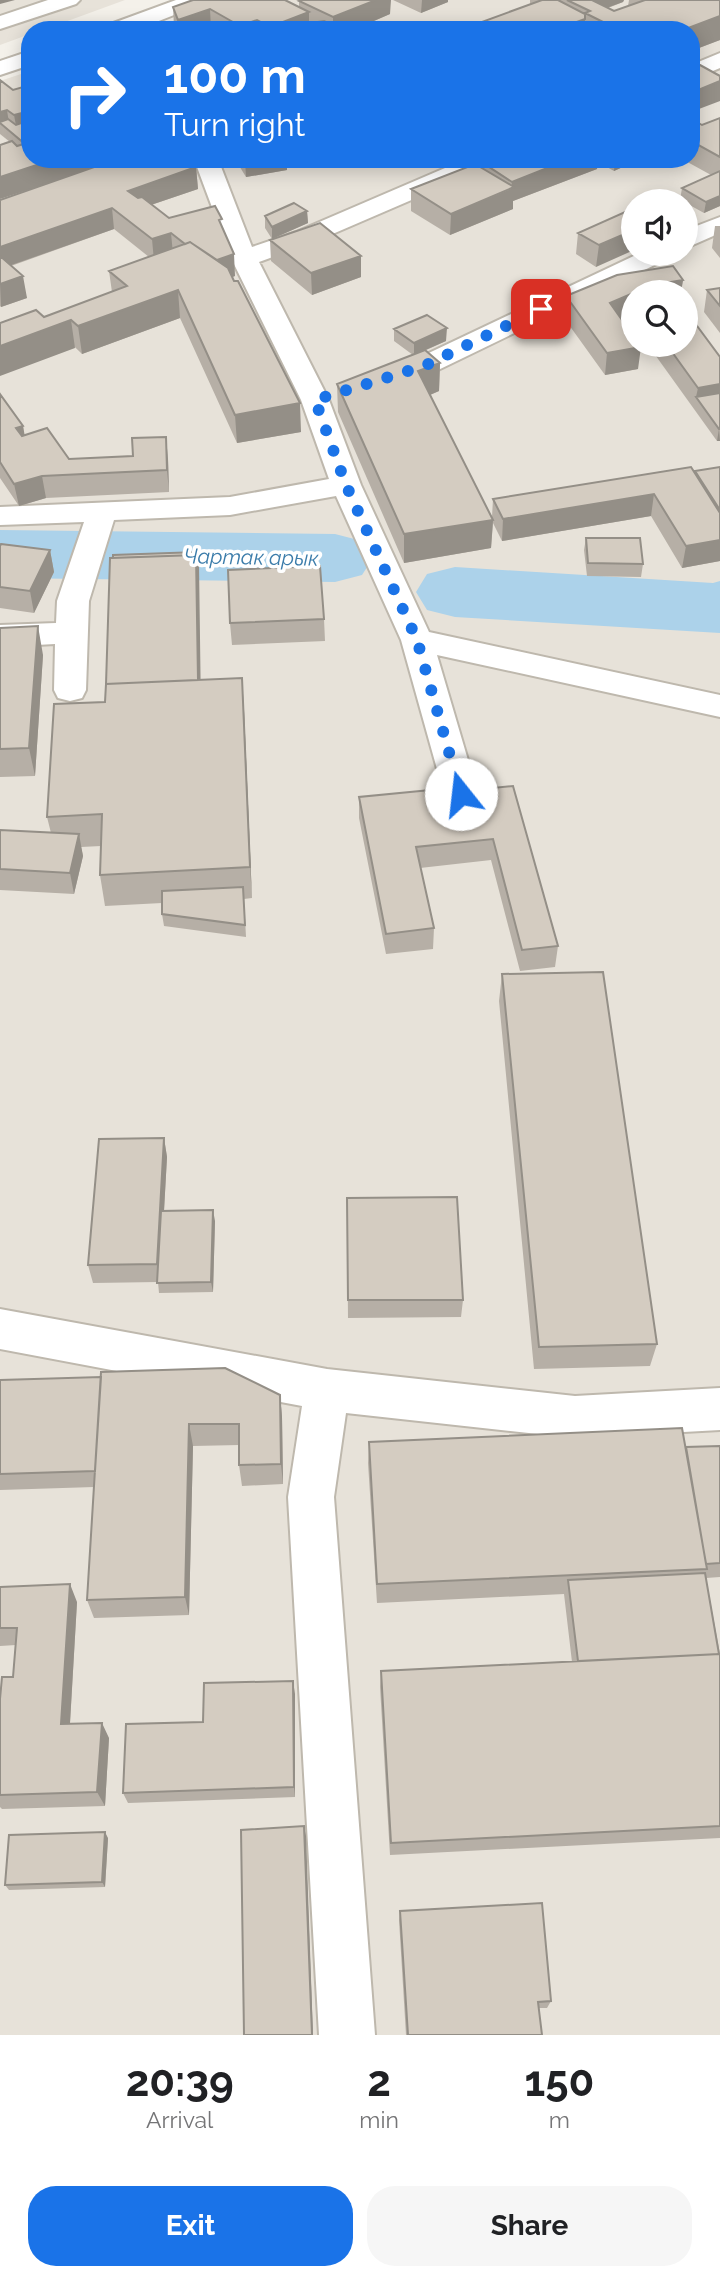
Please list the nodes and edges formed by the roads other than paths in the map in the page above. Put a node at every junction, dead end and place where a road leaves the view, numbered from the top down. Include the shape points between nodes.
1 (69, 0) edge
2 (195, 0) edge
3 (144, 21) edge
4 (0, 23) edge
5 (720, 60) edge
6 (21, 61) edge
7 (0, 68) edge
8 (700, 69) edge
9 (209, 168) edge
10 (466, 168) edge
11 (720, 224) edge
12 (698, 234) edge
13 (244, 258) junction
14 (632, 266) edge
15 (339, 392) junction
16 (346, 485) junction
17 (102, 511) junction
18 (0, 516) edge
19 (71, 633) junction
20 (0, 636) edge
21 (417, 640) junction
22 (70, 690) dead end
23 (720, 706) edge
24 (461, 794) edge
25 (0, 1329) edge
26 (327, 1390) junction
27 (720, 1409) edge
28 (347, 2035) edge

1 - 4 street
2 - 3 street
5 - 8 street
6 - 7 street
9 - 13 street
10 - 13 street
11 - 12 street
13 - 15 street
14 - 15 street via 424,366
15 - 16 street
16 - 17 street via 230,506
16 - 21 street
17 - 18 street
17 - 19 street via 72,601
19 - 20 street
19 - 22 street
21 - 23 street
21 - 24 street
25 - 26 street
26 - 27 street via 575,1417
26 - 28 street via 312,1497

